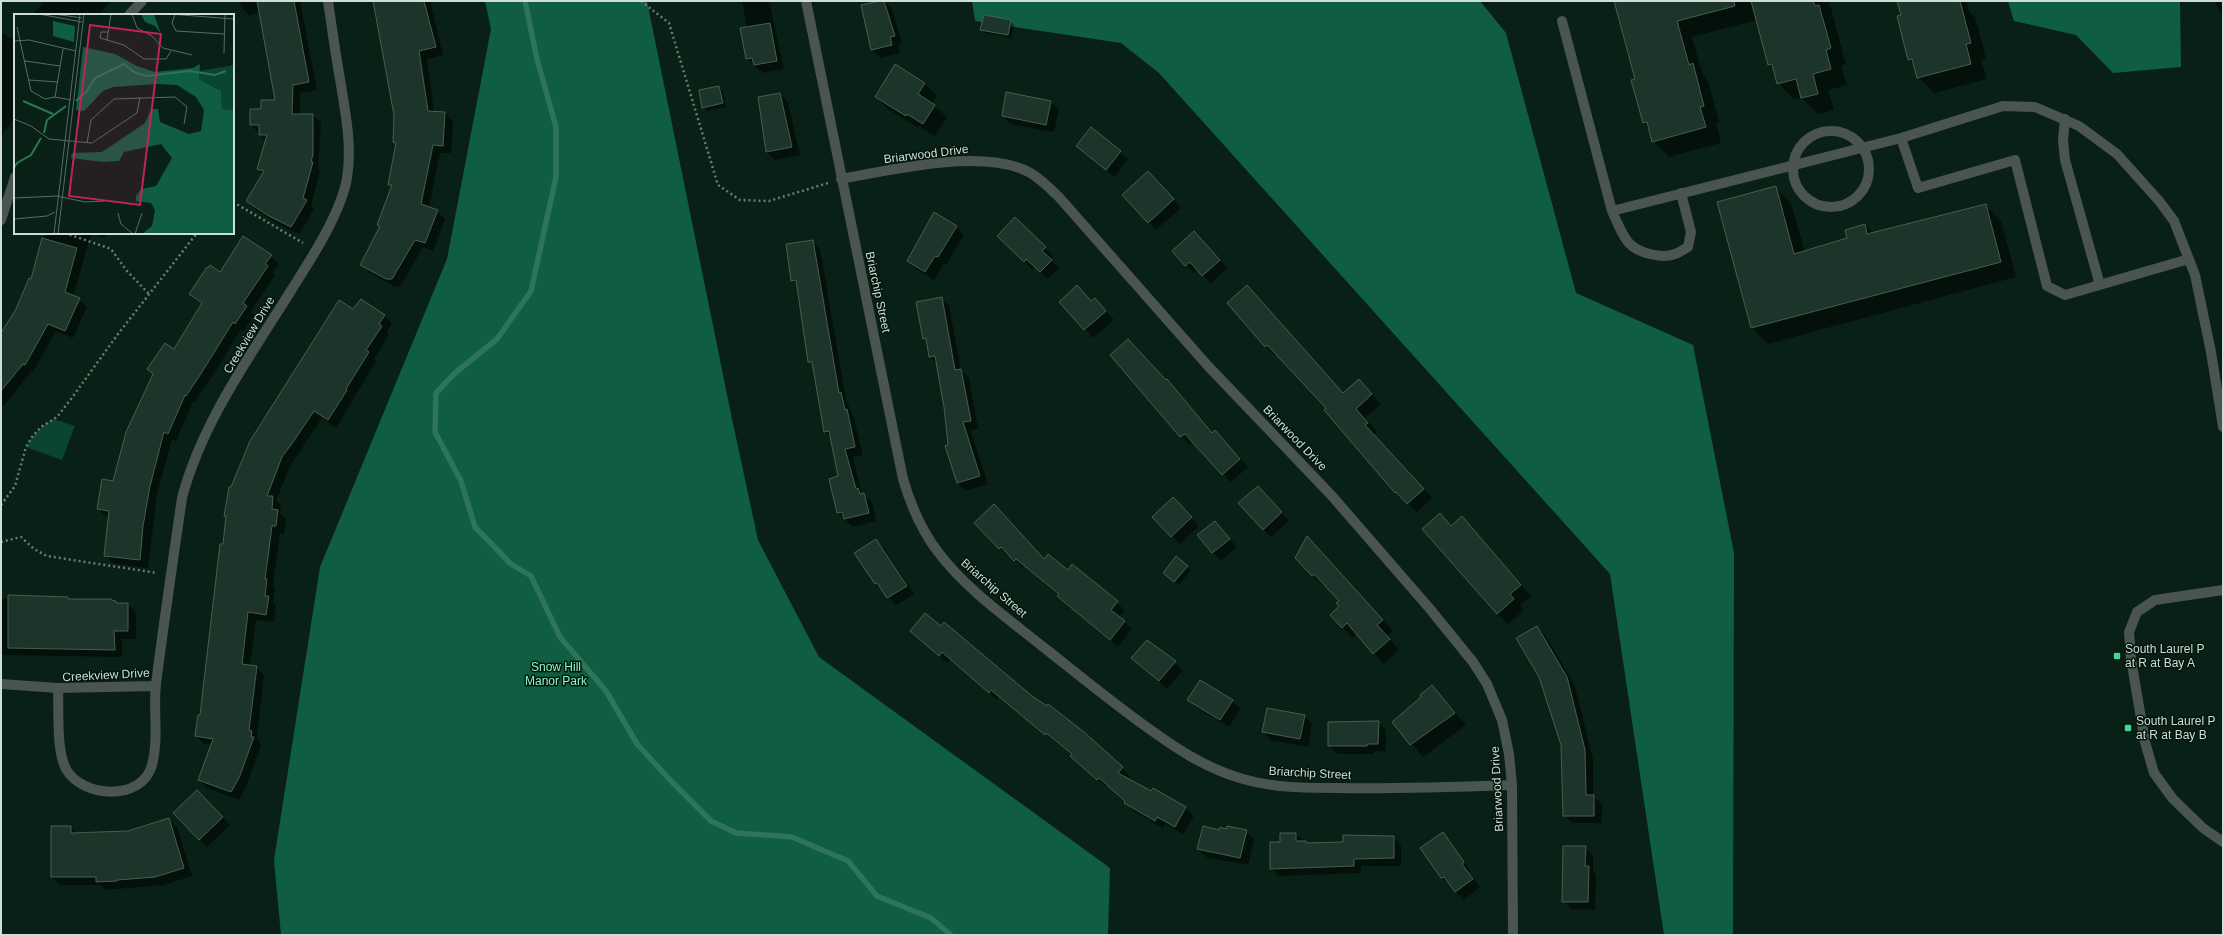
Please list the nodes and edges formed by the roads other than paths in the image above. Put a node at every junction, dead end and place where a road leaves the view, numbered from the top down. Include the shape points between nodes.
1 (142, 1) edge
2 (328, 1) edge
3 (806, 1) edge
4 (130, 14) edge
5 (1562, 20) dead end
6 (2065, 119) junction
7 (1901, 138) junction
8 (1862, 147) junction
9 (1793, 166) junction
10 (841, 179) junction
11 (14, 180) edge
12 (1681, 193) junction
13 (1612, 211) junction
14 (1, 220) edge
15 (2189, 258) junction
16 (2100, 285) junction
17 (2223, 427) edge
18 (2223, 590) edge
19 (1, 684) edge
20 (156, 686) junction
21 (58, 688) junction
22 (1512, 785) junction
23 (2223, 842) edge
24 (1513, 935) edge

1 - 4 street
2 - 20 street, Creekview Drive via 348,130 349,156 341,199 316,251 223,402 198,452 182,498
3 - 10 street, Briarchip Street
5 - 13 street
6 - 7 street via 2035,107 2003,106
6 - 15 street via 2079,126 2117,154 2160,202 2174,221
6 - 16 street via 2065,160
7 - 8 street
7 - 16 street via 1918,188 2016,160 2047,286 2065,295
8 - 9 street
8 - 9 street via 1851,137 1839,132 1821,133 1804,142 1797,151
8 - 9 street via 1869,168 1867,180 1857,197 1841,206 1828,208 1816,205 1805,198 1797,188
9 - 12 street
10 - 22 street, Briarwood Drive via 942,163 980,161 1023,169 1047,185 1208,366 1332,496 1473,662 1487,684 1502,720
10 - 22 street, Briarchip Street via 899,458 911,504 923,530 938,553 979,595 1105,696 1184,754 1221,772 1270,785 1296,787 1373,789
11 - 14 street
12 - 13 street
12 - 13 street via 1691,232 1688,247 1674,255 1651,254 1629,243
15 - 16 street
15 - 17 street via 2211,352
18 - 23 street via 2155,600 2136,612 2129,632 2131,660 2145,742 2154,773 2173,799 2203,828
19 - 21 street
20 - 21 street, Creekview Drive
20 - 21 street, Creekview Drive via 152,765 147,776 136,786 102,792 83,786 65,767 60,738
22 - 24 street, Briarwood Drive

